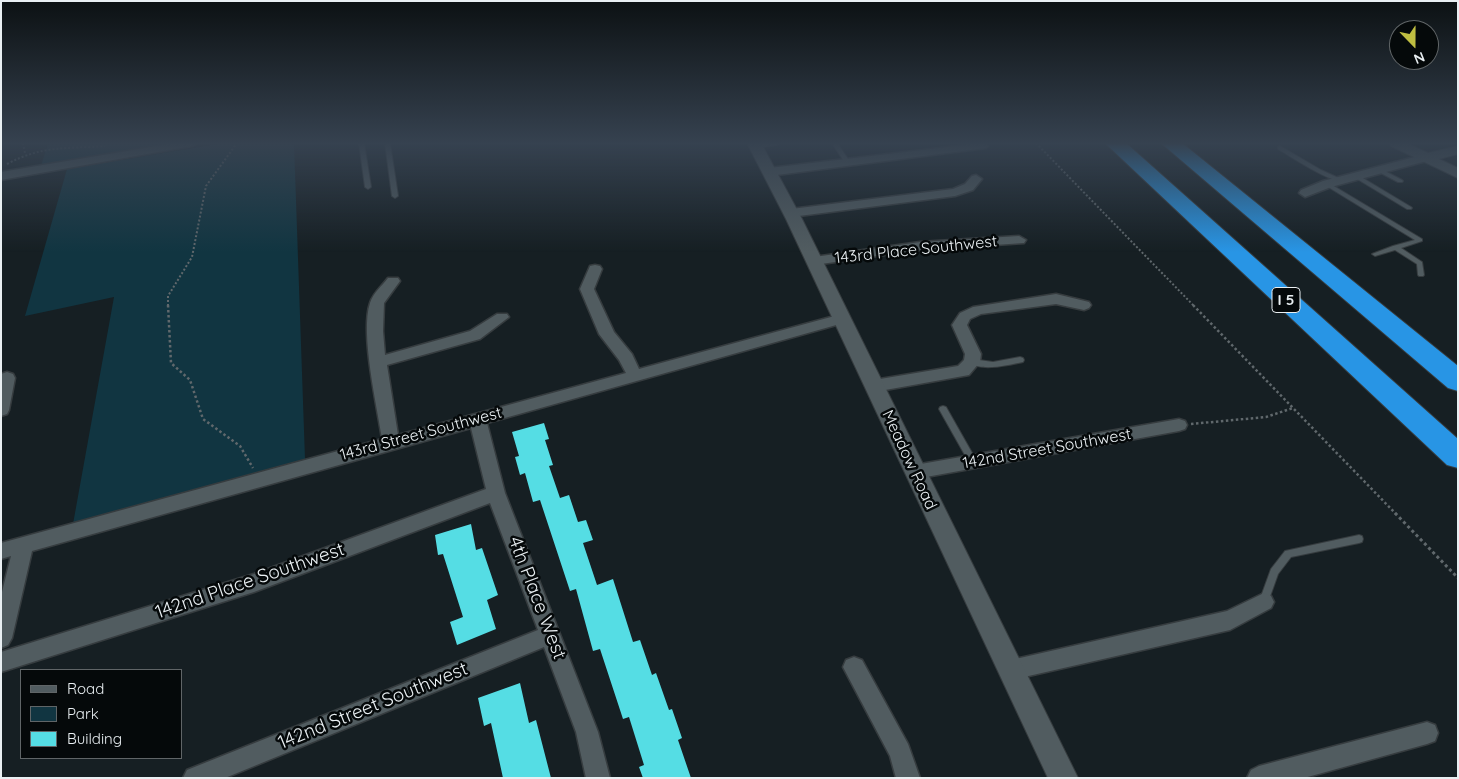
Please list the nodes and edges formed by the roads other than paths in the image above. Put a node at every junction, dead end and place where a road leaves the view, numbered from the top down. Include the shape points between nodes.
1 (367, 179) edge
2 (393, 179) edge
3 (774, 179) edge
4 (976, 179) dead end
5 (1156, 179) edge
6 (1216, 179) edge
7 (1362, 179) edge
8 (1397, 179) edge
9 (1340, 180) edge
10 (1400, 181) dead end
11 (1326, 184) junction
12 (368, 187) dead end
13 (1305, 193) dead end
14 (395, 196) dead end
15 (1410, 208) dead end
16 (791, 213) junction
17 (1018, 240) dead end
18 (1396, 247) junction
19 (1375, 254) dead end
20 (814, 261) junction
21 (595, 269) dead end
22 (1421, 275) dead end
23 (393, 281) dead end
24 (1084, 306) dead end
25 (502, 316) dead end
26 (842, 319) junction
27 (1020, 360) dead end
28 (379, 362) junction
29 (972, 362) junction
30 (635, 376) junction
31 (7, 378) dead end
32 (1458, 381) edge
33 (874, 386) junction
34 (943, 409) dead end
35 (1, 410) edge
36 (477, 419) junction
37 (1179, 425) road end
38 (391, 442) junction
39 (1458, 457) edge
40 (973, 462) junction
41 (915, 472) junction
42 (496, 493) junction
43 (1359, 539) dead end
44 (24, 545) junction
45 (1, 551) edge
46 (1264, 602) joint
47 (551, 634) junction
48 (1, 638) edge
49 (1, 662) edge
50 (854, 668) dead end
51 (1010, 670) junction
52 (1426, 733) dead end
53 (195, 778) edge
54 (598, 778) edge
55 (908, 778) edge
56 (1063, 778) edge
57 (1258, 778) edge

1 - 12 lane
2 - 14 lane
3 - 16 street, Meadow Road
4 - 16 street via 969,187 955,192
5 - 39 highway, I 5
6 - 32 highway
7 - 15 lane
8 - 10 lane
9 - 11 street
11 - 13 street
11 - 18 lane via 1420,240
16 - 20 street, Meadow Road
17 - 20 street, 143rd Place Southwest via 920,246
18 - 19 lane
18 - 22 lane via 1420,263
20 - 26 street, Meadow Road
21 - 30 street via 587,289 607,334
23 - 28 street via 378,301 374,314
24 - 29 street via 1056,299 978,310 965,316 959,325 973,354
25 - 28 street via 474,335
26 - 30 street, 143rd Street Southwest
26 - 33 street, Meadow Road
27 - 29 lane via 993,365
28 - 38 street
29 - 33 street via 963,370 948,374
30 - 36 street, 143rd Street Southwest
31 - 35 street
33 - 41 street, Meadow Road
34 - 40 lane
36 - 38 street, 143rd Street Southwest
36 - 42 street, 4th Place West
37 - 40 street, 142nd Street Southwest
38 - 44 street, 143rd Street Southwest
40 - 41 street, 142nd Street Southwest
41 - 51 street, Meadow Road
42 - 47 street, 4th Place West
42 - 49 street, 142nd Place Southwest via 254,583
43 - 46 lane via 1288,554 1274,572
44 - 45 street, 143rd Street Southwest
44 - 48 street
46 - 51 street via 1230,620
47 - 53 street, 142nd Street Southwest
47 - 54 street, 4th Place West via 587,732
50 - 55 street via 900,752
51 - 56 street, Meadow Road
52 - 57 street

